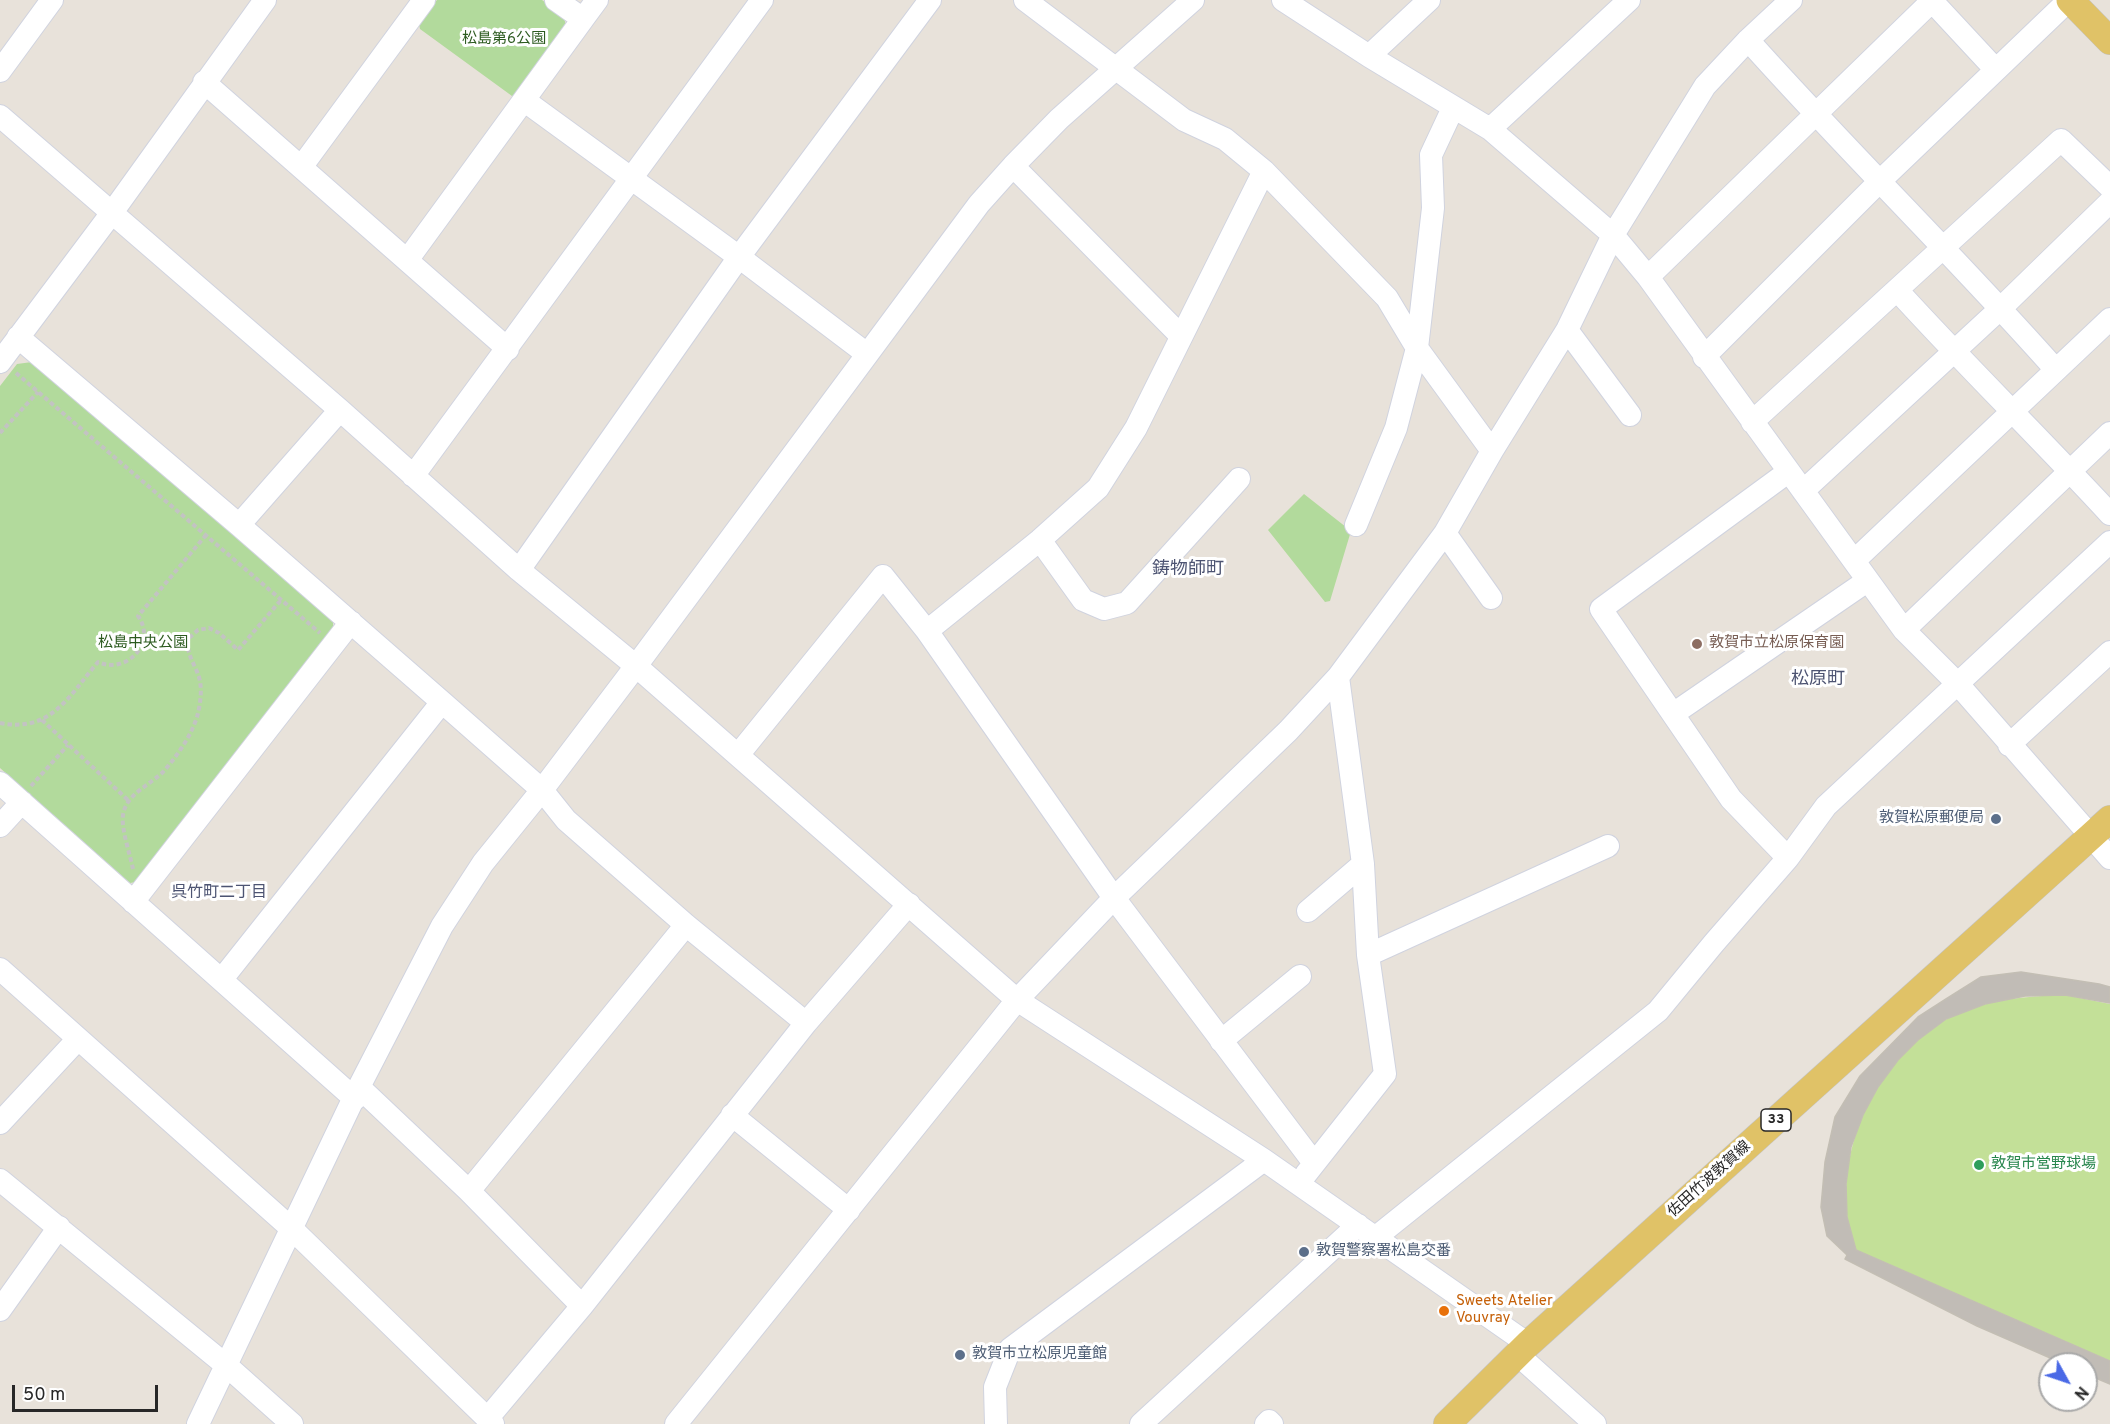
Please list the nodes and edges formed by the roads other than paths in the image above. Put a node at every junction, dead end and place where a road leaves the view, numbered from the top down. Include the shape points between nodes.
1 (52, 0) edge
2 (265, 0) edge
3 (424, 0) edge
4 (556, 0) edge
5 (597, 0) edge
6 (762, 0) edge
7 (930, 0) edge
8 (1024, 0) edge
9 (1193, 0) edge
10 (1283, 0) edge
11 (1429, 0) edge
12 (1629, 0) edge
13 (1791, 0) edge
14 (2070, 0) edge
15 (1931, 1) edge
16 (583, 20) junction
17 (1748, 40) junction
18 (2110, 41) edge
19 (1369, 56) junction
20 (1116, 69) junction
21 (1996, 70) junction
22 (0, 71) edge
23 (204, 82) junction
24 (525, 101) junction
25 (1453, 108) junction
26 (1814, 114) junction
27 (0, 116) edge
28 (1490, 129) junction
29 (302, 166) junction
30 (1013, 166) junction
31 (1264, 171) junction
32 (630, 179) junction
33 (1879, 182) junction
34 (2110, 187) edge
35 (2110, 202) edge
36 (111, 214) junction
37 (1613, 235) junction
38 (1942, 248) junction
39 (739, 257) junction
40 (408, 259) junction
41 (1648, 277) junction
42 (1897, 290) junction
43 (2001, 308) junction
44 (2110, 319) edge
45 (1567, 330) junction
46 (1181, 336) junction
47 (18, 337) junction
48 (1417, 348) junction
49 (508, 349) junction
50 (1953, 351) junction
51 (867, 354) junction
52 (1704, 357) junction
53 (6, 366) edge
54 (2056, 370) junction
55 (340, 410) junction
56 (2013, 411) junction
57 (1630, 416) dead end
58 (1752, 422) junction
59 (2110, 433) edge
60 (1492, 451) junction
61 (2070, 471) junction
62 (1788, 472) junction
63 (413, 476) junction
64 (1239, 479) dead end
65 (1803, 491) junction
66 (2110, 514) edge
67 (239, 525) junction
68 (1356, 525) dead end
69 (1445, 533) junction
70 (1040, 540) junction
71 (2110, 542) edge
72 (1854, 561) junction
73 (519, 570) junction
74 (1867, 581) junction
75 (1491, 598) dead end
76 (351, 622) junction
77 (1904, 630) junction
78 (927, 631) junction
79 (2110, 652) edge
80 (636, 666) junction
81 (1338, 677) junction
82 (1957, 683) junction
83 (442, 702) junction
84 (1673, 714) junction
85 (2009, 745) junction
86 (738, 755) junction
87 (0, 783) edge
88 (542, 790) junction
89 (24, 797) junction
90 (0, 826) edge
91 (2101, 828) edge
92 (1608, 846) dead end
93 (1788, 858) junction
94 (2110, 858) edge
95 (1362, 864) junction
96 (1114, 898) junction
97 (133, 902) junction
98 (909, 904) junction
99 (1308, 911) dead end
100 (686, 926) junction
101 (1368, 955) junction
102 (0, 969) edge
103 (1300, 976) dead end
104 (222, 979) junction
105 (1017, 1000) junction
106 (806, 1023) junction
107 (78, 1039) junction
108 (1221, 1041) junction
109 (357, 1093) junction
110 (732, 1115) junction
111 (0, 1123) edge
112 (1264, 1160) junction
113 (1314, 1163) junction
114 (0, 1180) edge
115 (1298, 1185) junction
116 (469, 1191) junction
117 (849, 1210) junction
118 (59, 1227) junction
119 (292, 1229) junction
120 (1367, 1231) junction
121 (582, 1306) junction
122 (0, 1310) edge
123 (1522, 1349) junction
124 (226, 1366) junction
125 (490, 1421) edge
126 (198, 1424) edge
127 (292, 1424) edge
128 (676, 1424) edge
129 (996, 1424) edge
130 (1141, 1424) edge
131 (1266, 1424) edge
132 (1272, 1424) edge
133 (1447, 1424) edge
134 (1595, 1424) edge

1 - 22 street
2 - 23 street
3 - 29 street
4 - 16 street
5 - 16 street
6 - 32 street
7 - 39 street
8 - 20 street
9 - 20 street
10 - 19 street
11 - 19 street
12 - 28 street
13 - 17 street
14 - 18 main road
14 - 21 street
15 - 21 street
15 - 26 street
16 - 24 street
17 - 26 street
17 - 37 street via 1705,86
19 - 25 street
20 - 30 street
20 - 31 street via 1184,120 1225,139
21 - 33 street
23 - 29 street
23 - 36 street
24 - 32 street
24 - 40 street
25 - 28 street
25 - 48 street via 1431,155 1433,208
26 - 33 street
26 - 41 street
27 - 36 street
28 - 37 street
29 - 40 street
30 - 46 street
30 - 51 street via 979,204
31 - 46 street
31 - 48 street via 1388,298
32 - 39 street
32 - 49 street
33 - 38 street
33 - 52 street
34 - 38 street via 2061,140
35 - 43 street
36 - 47 street
36 - 55 street
37 - 41 street
37 - 45 street
38 - 42 street
38 - 43 street
39 - 51 street
39 - 73 street
40 - 49 street
41 - 52 street
42 - 50 street
42 - 58 street
43 - 50 street
43 - 54 street
44 - 54 street
45 - 57 street
45 - 60 street
46 - 70 street via 1136,428 1098,488
47 - 53 street
47 - 67 street
48 - 60 street
48 - 68 street via 1396,428
49 - 63 street
50 - 56 street
50 - 65 street
51 - 80 street
52 - 58 street
54 - 56 street
55 - 63 street
55 - 67 street
56 - 61 street
56 - 72 street
58 - 62 street
59 - 61 street
60 - 69 street
61 - 66 street
61 - 77 street
62 - 65 street
62 - 84 street via 1601,609
63 - 73 street
64 - 70 street via 1127,603 1104,609 1083,600
65 - 72 street
67 - 76 street
69 - 75 street
69 - 81 street
70 - 78 street
71 - 82 street
72 - 74 street
73 - 80 street
74 - 77 street
74 - 84 street
76 - 83 street
76 - 97 street
77 - 82 street
78 - 86 street via 883,576
78 - 96 street
79 - 85 street
80 - 86 street
80 - 88 street
81 - 95 street
81 - 96 street via 1288,731
82 - 85 street
82 - 93 street via 1826,806
83 - 88 street
83 - 104 street
84 - 93 street via 1731,799
85 - 91 street
86 - 98 street
87 - 89 street
88 - 100 street via 566,820
88 - 109 street via 483,863 442,926
89 - 90 street
89 - 97 street
91 - 94 street
91 - 123 main road, 佐田竹波敦賀線 / 33
92 - 101 street
93 - 120 street via 1658,1011
95 - 99 street
95 - 101 street
96 - 105 street
96 - 108 street
97 - 104 street
98 - 105 street
98 - 106 street
100 - 106 street
100 - 116 street
101 - 113 street via 1385,1074
102 - 107 street
103 - 108 street
104 - 109 street
105 - 112 street
105 - 117 street
106 - 110 street
107 - 111 street
107 - 119 street
108 - 113 street
109 - 116 street
109 - 119 street
110 - 117 street
110 - 121 street
112 - 115 street
112 - 129 street via 1010,1350 995,1387
113 - 115 street
114 - 118 street
115 - 120 street
116 - 121 street
117 - 128 street
118 - 122 street
118 - 124 street
119 - 124 street
119 - 125 street
120 - 123 street
120 - 130 street
121 - 125 street
123 - 133 main road, 佐田竹波敦賀線 / 33
123 - 134 street
124 - 126 street
124 - 127 street
131 - 132 street

